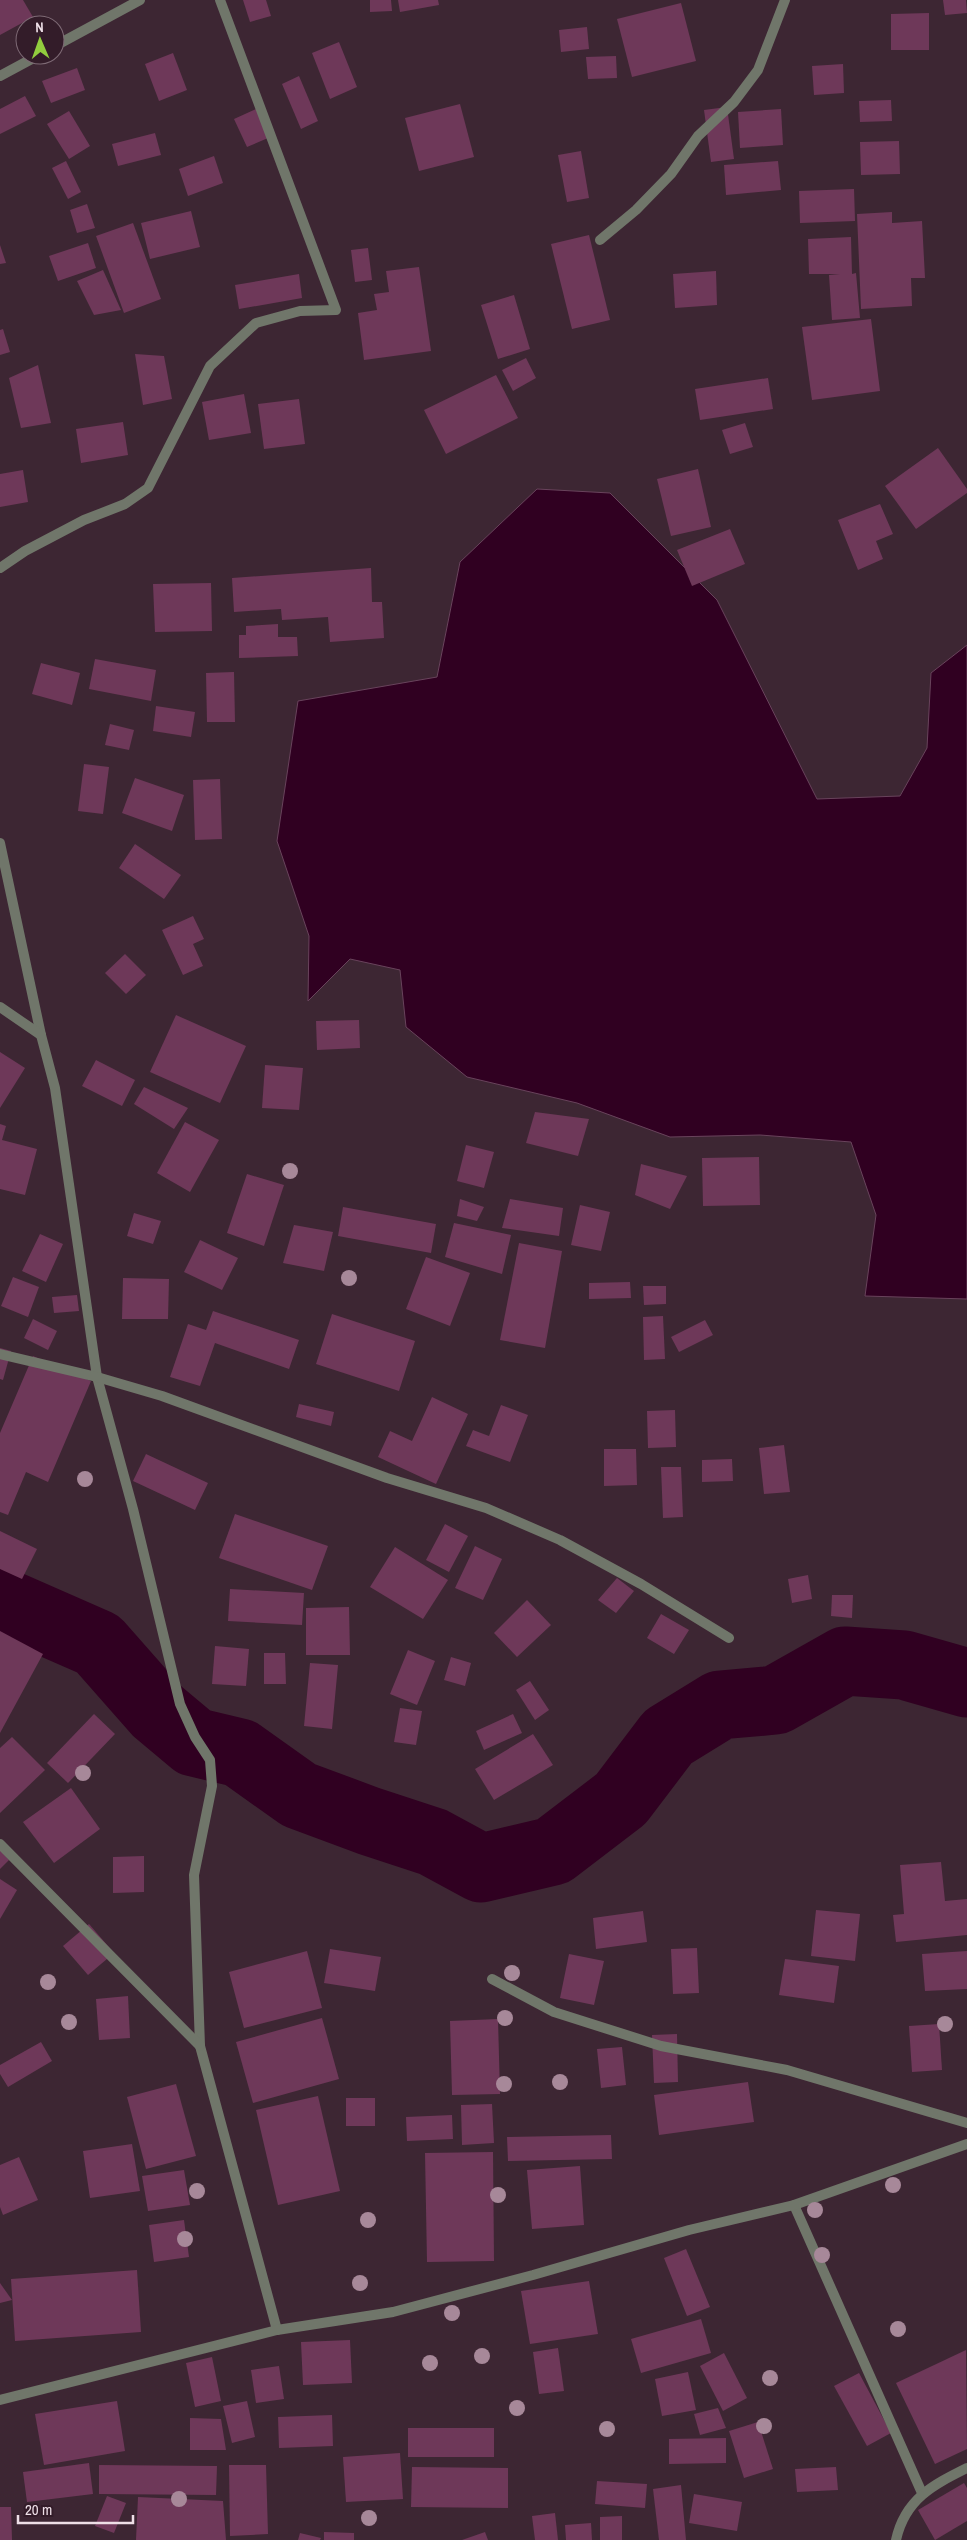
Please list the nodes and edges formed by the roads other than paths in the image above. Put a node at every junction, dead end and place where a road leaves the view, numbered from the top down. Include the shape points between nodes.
1 (140, 0) edge
2 (220, 0) edge
3 (785, 0) edge
4 (65, 41) edge
5 (20, 65) edge
6 (0, 76) edge
7 (600, 240) dead end
8 (0, 568) edge
9 (0, 843) edge
10 (0, 1007) edge
11 (41, 1035) junction
12 (0, 1354) edge
13 (97, 1377) junction
14 (729, 1638) dead end
15 (0, 1844) edge
16 (492, 1979) dead end
17 (200, 2046) junction
18 (967, 2123) edge
19 (967, 2144) edge
20 (794, 2205) junction
21 (277, 2330) junction
22 (0, 2400) edge
23 (967, 2468) edge
24 (922, 2492) junction
25 (896, 2540) edge

1 - 4 street
2 - 8 street via 336,310 300,311 256,323 210,366 148,488 125,504 84,520
3 - 7 street via 758,70 734,102 698,136 670,174 636,210
5 - 6 street
9 - 11 street
10 - 11 street
11 - 13 street via 55,1088
12 - 13 street
13 - 14 street via 162,1396 387,1478 486,1508 560,1540 642,1584
13 - 17 street via 180,1704 210,1760 212,1786 194,1875
15 - 17 street
16 - 18 street via 554,2012 661,2046 787,2070
17 - 21 street
19 - 20 street
20 - 21 street via 689,2230 393,2312
20 - 24 street
21 - 22 street
23 - 24 street
24 - 25 street via 906,2513

